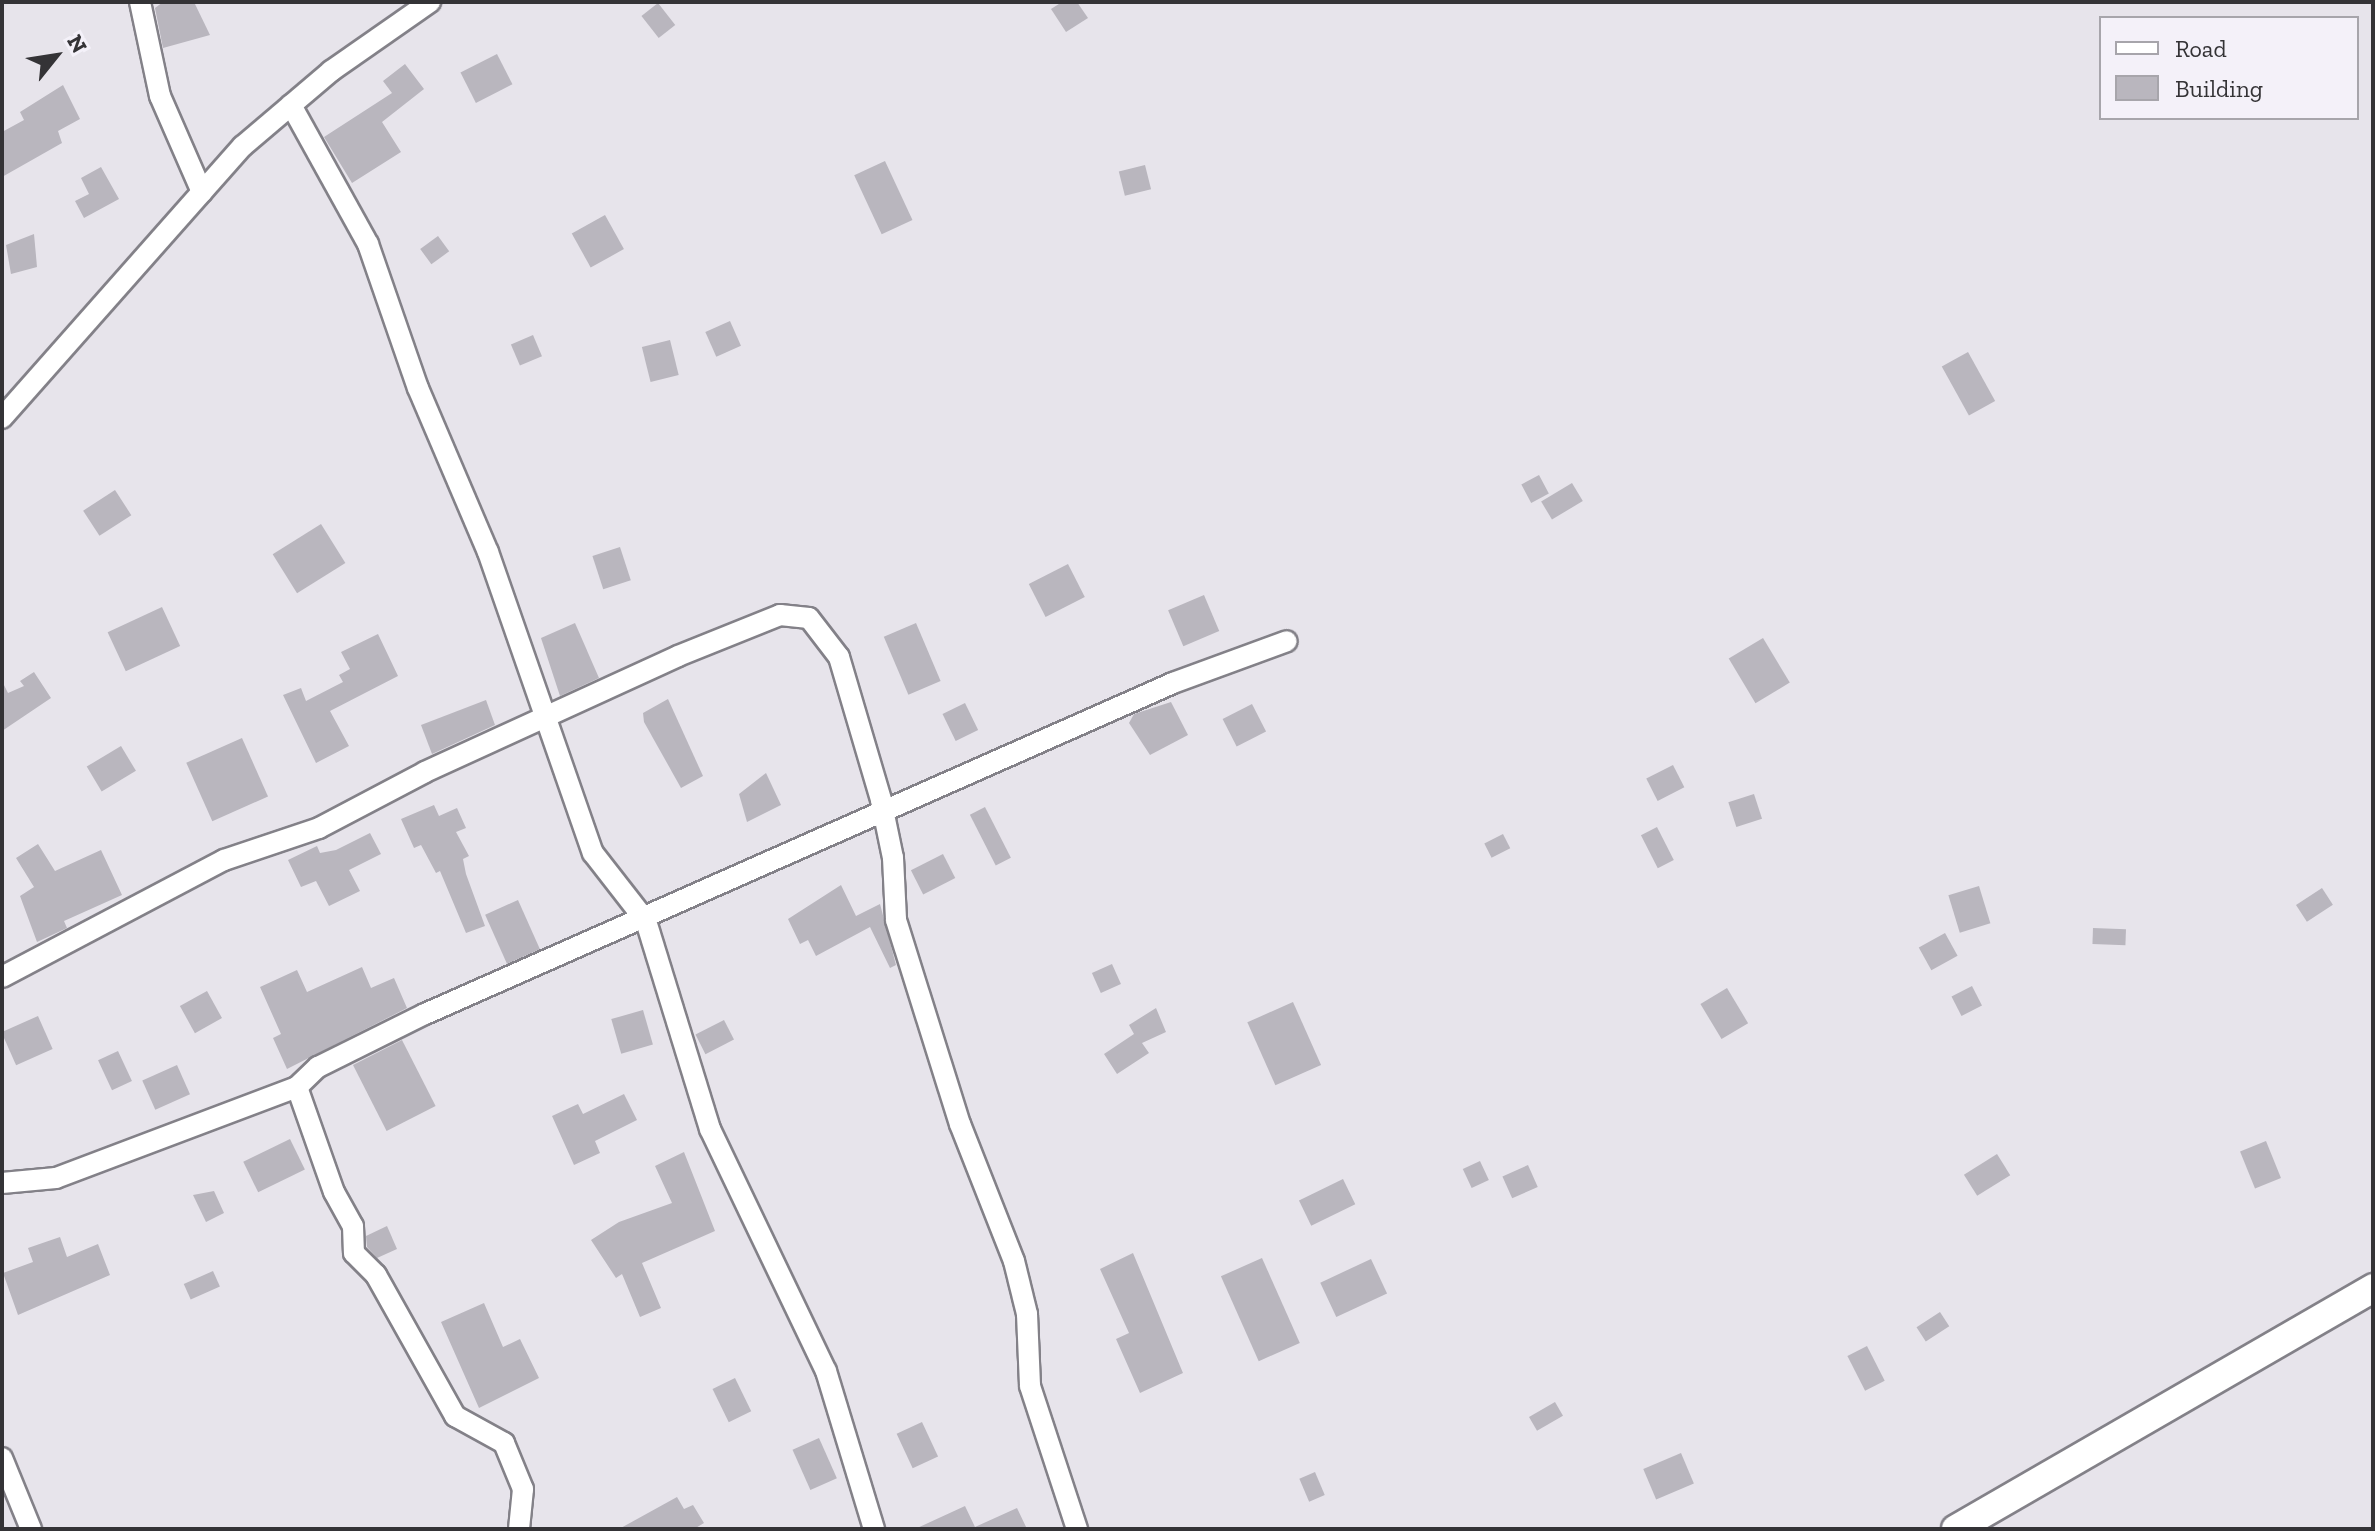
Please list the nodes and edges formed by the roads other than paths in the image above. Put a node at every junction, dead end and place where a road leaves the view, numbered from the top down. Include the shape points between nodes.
1 (140, 2) edge
2 (430, 2) edge
3 (291, 105) junction
4 (202, 192) junction
5 (2, 418) edge
6 (1287, 641) dead end
7 (542, 718) junction
8 (883, 809) junction
9 (646, 921) junction
10 (2, 977) edge
11 (297, 1087) junction
12 (2, 1183) edge
13 (2373, 1288) edge
14 (2, 1458) edge
15 (31, 1529) edge
16 (519, 1529) edge
17 (874, 1529) edge
18 (1077, 1529) edge
19 (1956, 1529) edge

1 - 4 street via 160,96
2 - 3 street
3 - 4 street via 243,146
3 - 7 street via 368,244 418,388 488,552
4 - 5 street
6 - 8 street
7 - 8 street via 748,626 780,615 809,618 839,657
7 - 9 street via 593,853
7 - 10 street via 319,828 224,860
8 - 9 street
8 - 18 street via 896,920 960,1124 1014,1261 1027,1314 1030,1386
9 - 11 street via 425,1014 318,1067
9 - 17 street via 710,1129 826,1371
11 - 12 street via 56,1178
11 - 16 street via 334,1192 353,1226 354,1253 376,1275 455,1416 504,1443 523,1489
13 - 19 street
14 - 15 street

